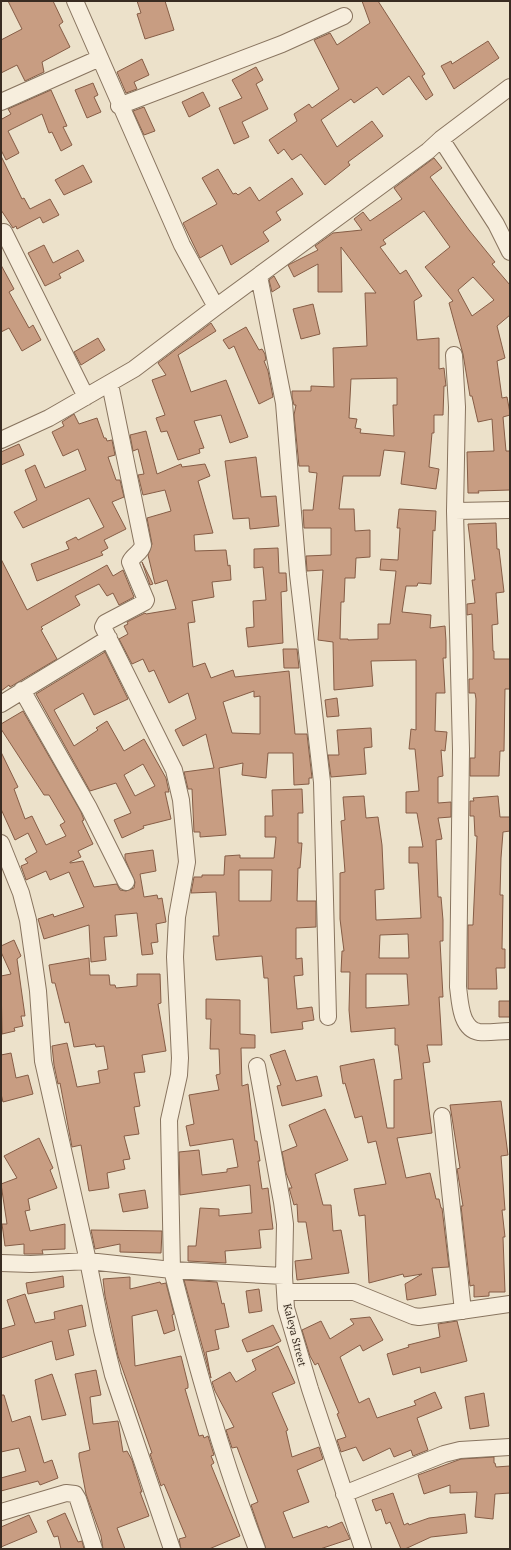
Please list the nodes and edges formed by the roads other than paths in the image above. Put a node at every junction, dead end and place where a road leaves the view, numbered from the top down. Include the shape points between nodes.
1 (75, 1) edge
2 (344, 16) dead end
3 (100, 58) junction
4 (510, 87) edge
5 (1, 102) edge
6 (119, 106) junction
7 (441, 139) junction
8 (4, 232) dead end
9 (510, 252) edge
10 (259, 276) junction
11 (216, 307) junction
12 (454, 355) dead end
13 (110, 384) junction
14 (86, 397) junction
15 (1, 440) edge
16 (510, 510) edge
17 (456, 511) junction
18 (109, 638) junction
19 (22, 690) junction
20 (1, 704) edge
21 (1, 843) edge
22 (126, 882) dead end
23 (328, 1017) dead end
24 (510, 1031) edge
25 (257, 1066) dead end
26 (442, 1116) dead end
27 (88, 1261) junction
28 (1, 1263) edge
29 (172, 1270) junction
30 (285, 1284) junction
31 (510, 1304) edge
32 (463, 1311) junction
33 (510, 1447) edge
34 (344, 1494) junction
35 (1, 1512) edge
36 (94, 1549) edge
37 (172, 1549) edge
38 (257, 1549) edge
39 (363, 1549) edge

1 - 3 street
2 - 6 street via 282,44
3 - 5 street
3 - 6 street
4 - 7 street
6 - 11 street via 182,245
7 - 9 street via 496,224
7 - 10 street
8 - 14 street
10 - 11 street
10 - 23 street via 284,403 298,574 322,782
11 - 13 street
12 - 17 street via 457,407
13 - 14 street
13 - 18 street via 143,545 142,550 130,562 146,600 105,623 103,627
14 - 15 street via 49,418
16 - 17 street
17 - 24 street via 461,750 458,987 463,1017 477,1032
18 - 19 street
18 - 29 street via 174,770 181,800 187,862 177,917 175,957 179,1075 169,1120
19 - 20 street
19 - 22 street via 89,808
21 - 27 street via 21,893 28,920 38,991 43,1061
25 - 30 street, Kaleya Street via 285,1224
26 - 32 street
27 - 28 street
27 - 29 street
27 - 37 street via 113,1375
29 - 30 street
29 - 38 street via 219,1443
30 - 32 street via 354,1292 419,1317
30 - 34 street, Kaleya Street via 286,1308 294,1339
31 - 32 street
33 - 34 street via 460,1450 444,1454
34 - 39 street, Kaleya Street
35 - 36 street via 66,1492 75,1494

